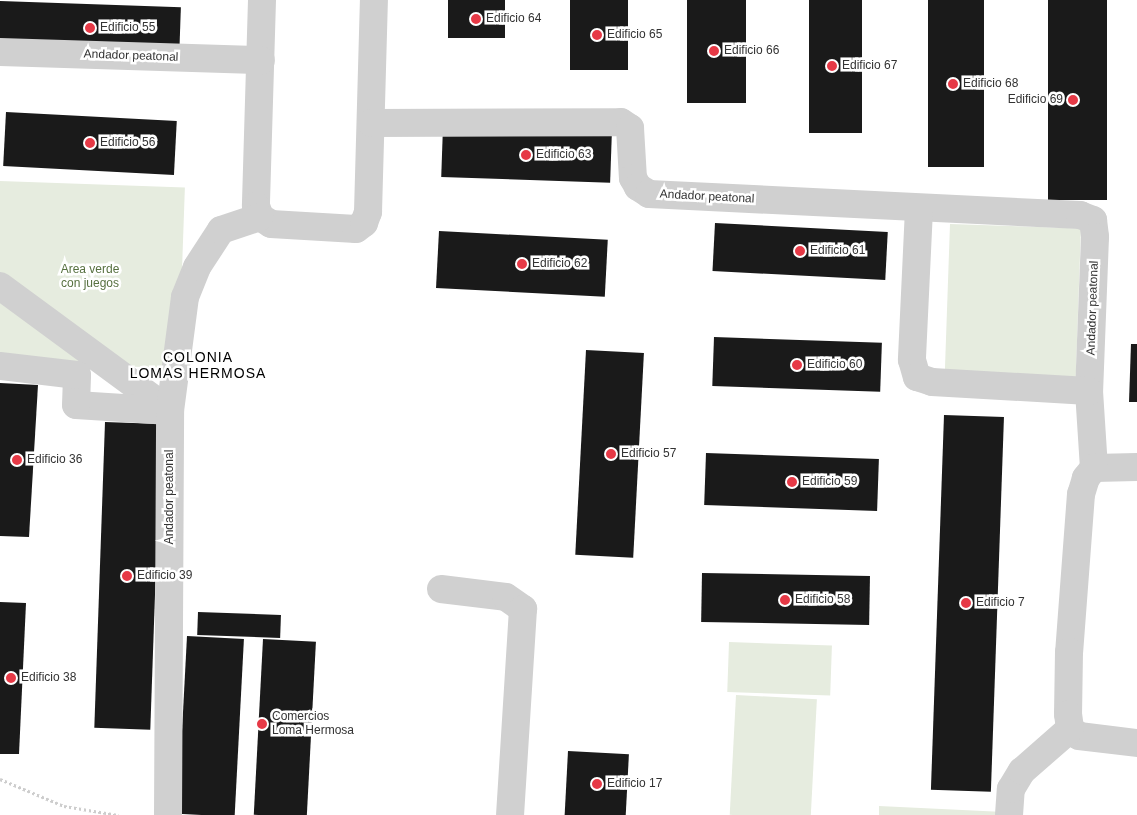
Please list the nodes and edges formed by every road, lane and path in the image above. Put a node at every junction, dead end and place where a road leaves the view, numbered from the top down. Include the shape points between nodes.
1 (262, 0) edge
2 (374, 0) edge
3 (0, 52) edge
4 (261, 60) junction
5 (372, 123) junction
6 (919, 209) junction
7 (260, 217) junction
8 (0, 286) edge
9 (0, 366) edge
10 (1089, 391) junction
11 (170, 411) junction
12 (1137, 467) edge
13 (1094, 468) junction
14 (441, 590) dead end
15 (1070, 729) junction
16 (1137, 743) edge
17 (0, 779) edge
18 (118, 815) edge
19 (168, 815) edge
20 (510, 815) edge
21 (1009, 815) edge

1 - 4 street
2 - 5 street
3 - 4 street, Andador peatonal
4 - 7 street via 256,206
5 - 6 street, Andador peatonal via 621,122 630,128 633,178 638,187 649,194
5 - 7 street via 368,212 364,223 356,229 270,224
6 - 10 street via 912,360 917,378 932,382
6 - 10 street, Andador peatonal via 1080,216 1093,220 1096,237
7 - 11 street, Andador peatonal via 221,230 197,267 185,297
8 - 11 street
9 - 11 street via 77,375 76,405
10 - 13 street, Andador peatonal
11 - 19 street, Andador peatonal
12 - 13 street
13 - 15 street via 1086,478 1081,494 1069,652
14 - 20 street via 506,597 523,609
15 - 16 street via 1079,736
15 - 21 street via 1022,771 1011,789
17 - 18 path via 64,806

